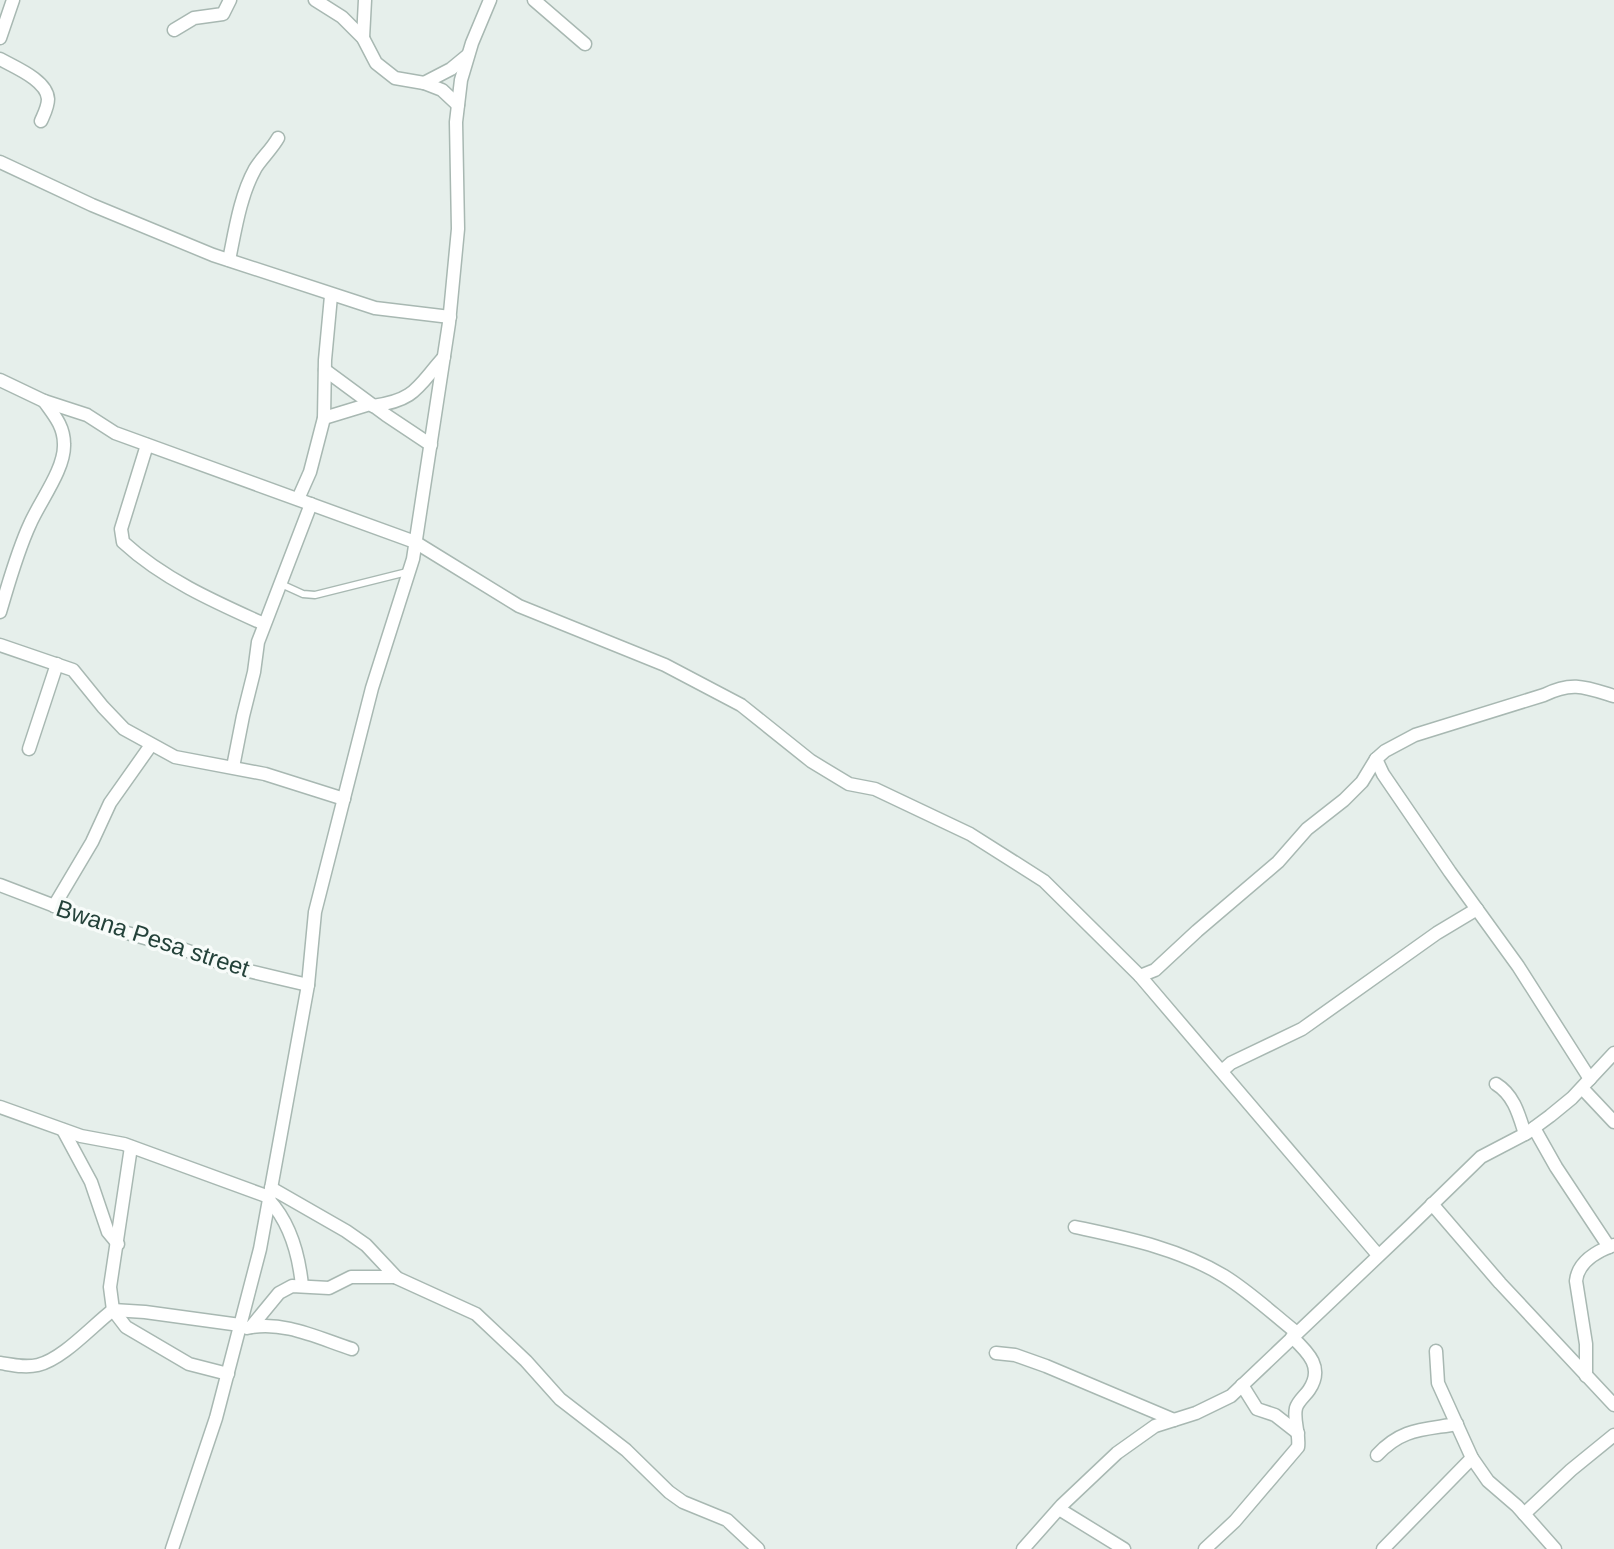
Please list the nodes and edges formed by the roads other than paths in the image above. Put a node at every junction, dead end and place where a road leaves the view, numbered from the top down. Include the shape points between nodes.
1 (13, 0) edge
2 (230, 0) edge
3 (315, 0) edge
4 (365, 0) edge
5 (490, 0) edge
6 (534, 0) edge
7 (174, 30) dead end
8 (0, 38) edge
9 (363, 38) junction
10 (585, 44) dead end
11 (468, 55) junction
12 (0, 59) edge
13 (424, 83) junction
14 (458, 105) junction
15 (41, 121) dead end
16 (278, 138) dead end
17 (0, 162) edge
18 (229, 260) junction
19 (331, 296) junction
20 (450, 317) junction
21 (444, 357) junction
22 (325, 370) junction
23 (0, 380) edge
24 (44, 401) junction
25 (372, 405) junction
26 (324, 418) junction
27 (147, 445) junction
28 (431, 445) junction
29 (304, 502) junction
30 (415, 542) junction
31 (409, 572) junction
32 (281, 584) junction
33 (2, 597) edge
34 (0, 612) edge
35 (264, 624) junction
36 (0, 645) edge
37 (57, 664) junction
38 (1614, 696) edge
39 (151, 745) junction
40 (29, 749) dead end
41 (1376, 759) junction
42 (233, 767) junction
43 (344, 799) junction
44 (3, 886) edge
45 (0, 902) edge
46 (54, 906) junction
47 (1477, 909) junction
48 (1140, 976) junction
49 (308, 985) junction
50 (1614, 1053) edge
51 (1222, 1071) junction
52 (1496, 1084) dead end
53 (1586, 1084) junction
54 (0, 1108) edge
55 (1614, 1122) edge
56 (63, 1130) junction
57 (1530, 1131) junction
58 (131, 1147) junction
59 (270, 1195) junction
60 (1432, 1204) junction
61 (1075, 1227) dead end
62 (118, 1244) junction
63 (1611, 1246) edge
64 (1378, 1255) junction
65 (396, 1277) junction
66 (302, 1286) junction
67 (113, 1310) junction
68 (243, 1327) junction
69 (1294, 1335) junction
70 (352, 1349) dead end
71 (1437, 1351) dead end
72 (996, 1353) dead end
73 (3, 1365) edge
74 (228, 1374) junction
75 (1586, 1376) junction
76 (1242, 1385) junction
77 (1614, 1405) edge
78 (1174, 1420) junction
79 (1457, 1424) junction
80 (1298, 1433) junction
81 (1614, 1435) edge
82 (1377, 1455) dead end
83 (1472, 1458) junction
84 (1059, 1509) junction
85 (1524, 1514) junction
86 (172, 1549) edge
87 (758, 1549) edge
88 (1023, 1549) edge
89 (1124, 1549) edge
90 (1205, 1549) edge
91 (1383, 1549) edge
92 (1555, 1549) edge

1 - 8 street
2 - 7 street via 223,14 194,18
3 - 9 street
4 - 9 street
5 - 11 street
6 - 10 street
9 - 13 street via 376,63 395,78
11 - 13 street
11 - 14 street
12 - 15 street via 38,82 46,93
13 - 14 street via 442,90
14 - 20 street via 458,229
16 - 18 street via 256,167
17 - 18 street
18 - 19 street
19 - 20 street via 375,309
19 - 22 street
20 - 21 street
21 - 25 street via 402,400
21 - 28 street
22 - 25 street
22 - 26 street
23 - 24 street
24 - 27 street via 87,415 115,433
24 - 33 street via 61,425 65,446
25 - 26 street
25 - 28 street
26 - 29 street
27 - 29 street
27 - 35 street via 121,528 122,542 178,582
28 - 30 street
29 - 30 street
29 - 32 street
30 - 31 street
30 - 48 street via 519,606 665,665 741,705 811,761 849,784 875,789 970,834 1044,881
31 - 32 lane via 315,595
31 - 43 street via 372,688
32 - 35 street
33 - 34 street
35 - 42 street
36 - 37 street
37 - 39 street via 73,670 124,729
37 - 40 street
38 - 41 street via 1574,685 1560,687 1415,736
39 - 42 street via 175,757
39 - 46 street via 110,803
41 - 47 street
41 - 48 street via 1362,782 1307,829 1278,862 1155,970
42 - 43 street
43 - 49 street via 315,912
44 - 45 street
44 - 46 street, Bwana Pesa street
46 - 49 street, Bwana Pesa street via 232,967
47 - 51 street via 1302,1029
47 - 53 street via 1518,965
48 - 51 street
49 - 59 street
50 - 53 street
51 - 64 street
52 - 57 street via 1515,1104
53 - 55 street
53 - 57 street
54 - 56 street
56 - 58 street
56 - 62 street via 91,1182 108,1232
57 - 60 street via 1481,1157
57 - 63 street
58 - 59 street
58 - 62 street
59 - 65 street via 346,1231
59 - 66 street via 289,1230
59 - 68 street
60 - 64 street
60 - 75 street
61 - 69 street via 1155,1246 1195,1261 1224,1276
62 - 67 street via 110,1287
63 - 75 street via 1580,1265 1577,1272
64 - 69 street
65 - 66 street via 351,1277 328,1288
65 - 87 street via 476,1314 561,1399 626,1450 669,1492 727,1520
66 - 68 street via 279,1293
67 - 68 street
67 - 73 street via 64,1352 40,1365
67 - 74 street via 125,1327 152,1344 189,1364
68 - 70 street via 273,1325 298,1330
68 - 74 street
69 - 76 street
69 - 80 street via 1316,1374 1297,1403
71 - 79 street via 1438,1383
72 - 78 street via 1046,1366
74 - 86 street
75 - 77 street
76 - 78 street via 1231,1396
76 - 80 street via 1257,1409 1275,1415
78 - 84 street via 1155,1426 1117,1453
79 - 82 street via 1395,1437
79 - 83 street
80 - 90 street via 1294,1455
81 - 85 street
83 - 85 street via 1488,1481
83 - 91 street
84 - 88 street
84 - 89 street
85 - 92 street

